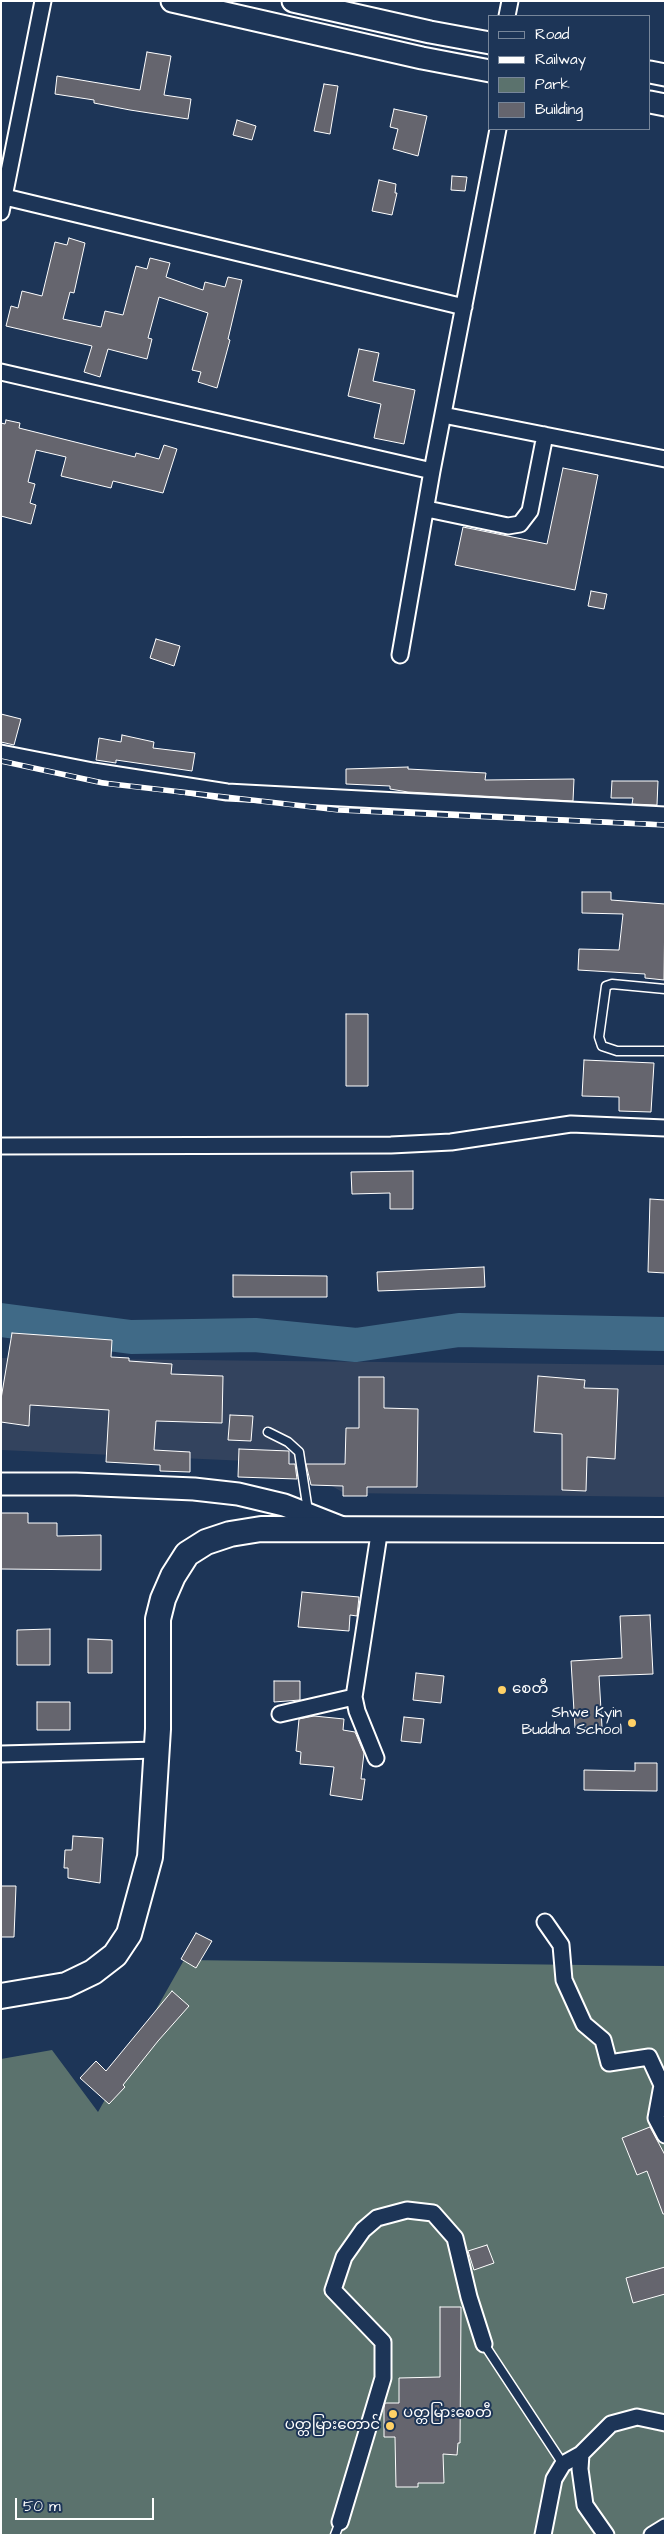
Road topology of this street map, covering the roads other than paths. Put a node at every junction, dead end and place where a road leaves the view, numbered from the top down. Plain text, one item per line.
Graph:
1 (43, 1) edge
2 (172, 1) edge
3 (293, 1) edge
4 (510, 1) edge
5 (507, 15) edge
6 (430, 32) junction
7 (488, 43) edge
8 (422, 58) junction
9 (488, 72) edge
10 (651, 72) edge
11 (665, 75) edge
12 (651, 102) edge
13 (665, 105) edge
14 (498, 130) edge
15 (3, 205) edge
16 (464, 306) junction
17 (1, 372) edge
18 (443, 415) junction
19 (545, 435) junction
20 (665, 459) edge
21 (432, 471) junction
22 (427, 509) junction
23 (400, 655) dead end
24 (1, 753) edge
25 (665, 815) edge
26 (665, 988) edge
27 (665, 1051) edge
28 (665, 1128) edge
29 (1, 1146) edge
30 (268, 1432) dead end
31 (1, 1484) edge
32 (309, 1515) junction
33 (341, 1528) junction
34 (380, 1528) junction
35 (663, 1534) edge
36 (354, 1697) junction
37 (280, 1714) dead end
38 (157, 1750) junction
39 (1, 1754) edge
40 (376, 1758) dead end
41 (545, 1922) dead end
42 (1, 1996) edge
43 (665, 2135) edge
44 (484, 2344) joint
45 (665, 2423) edge
46 (581, 2454) junction
47 (562, 2464) junction
48 (665, 2527) edge
49 (337, 2528) edge
50 (543, 2535) edge
51 (606, 2535) edge
52 (652, 2535) edge

1 - 15 street
2 - 8 main road
3 - 6 main road
4 - 5 street
6 - 7 main road
6 - 8 main road
8 - 9 main road
10 - 11 main road
12 - 13 main road
14 - 16 street
15 - 16 street
16 - 18 street
17 - 21 street
18 - 19 street
18 - 21 street
19 - 20 street
19 - 22 street
21 - 22 street
22 - 23 street
24 - 25 street
26 - 27 lane
28 - 29 street
30 - 32 lane
31 - 32 main road
32 - 33 main road
33 - 34 main road
33 - 38 main road
34 - 35 main road
34 - 36 street
36 - 37 street
36 - 40 street
38 - 39 street
38 - 42 main road
41 - 43 street
44 - 47 lane
44 - 49 street
45 - 46 street
46 - 47 street
46 - 51 street
47 - 50 street
48 - 52 street

